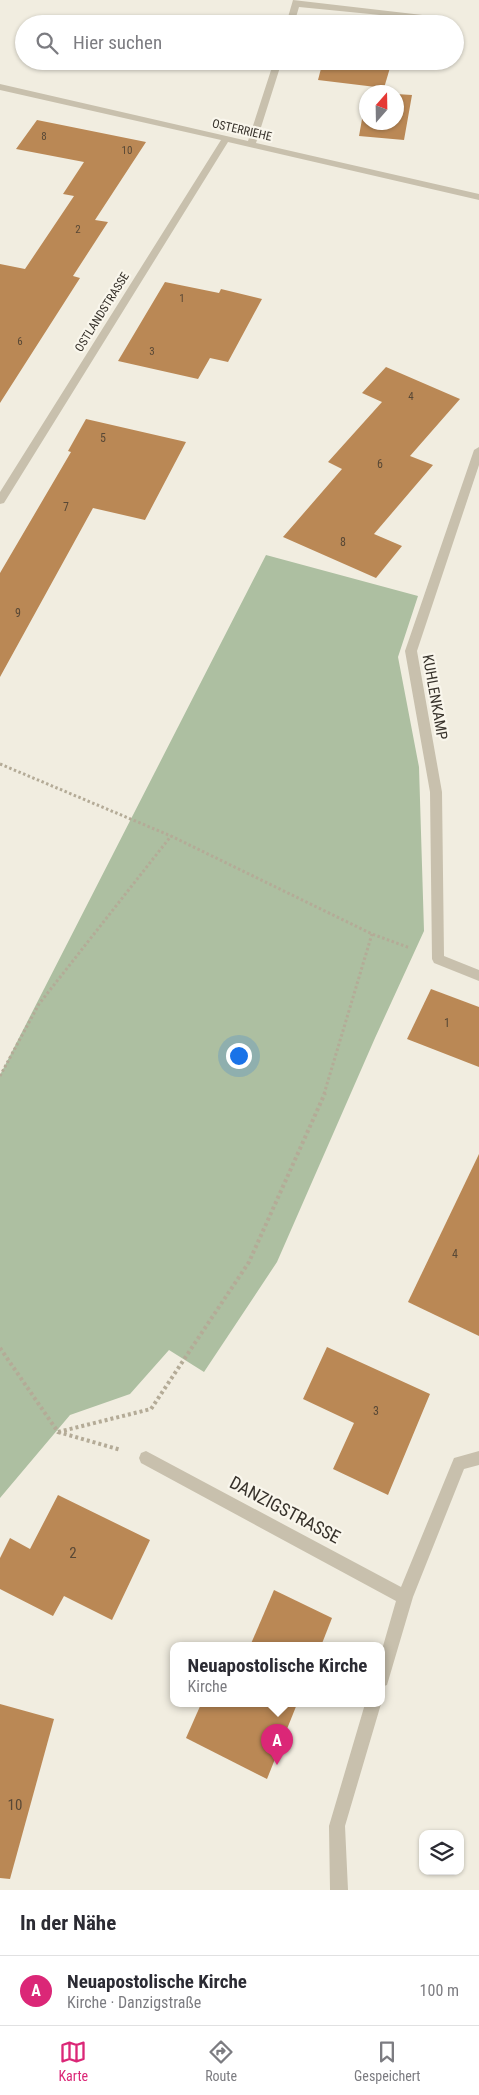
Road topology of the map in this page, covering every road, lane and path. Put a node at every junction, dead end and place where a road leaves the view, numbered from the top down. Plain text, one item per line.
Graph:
1 (297, 2) edge
2 (293, 15) edge
3 (406, 15) edge
4 (275, 70) edge
5 (0, 87) edge
6 (226, 139) junction
7 (251, 144) junction
8 (479, 197) edge
9 (479, 450) edge
10 (0, 500) edge
11 (0, 764) edge
12 (170, 836) junction
13 (372, 934) junction
14 (438, 959) junction
15 (479, 976) edge
16 (0, 1076) edge
17 (0, 1348) edge
18 (58, 1432) junction
19 (146, 1458) joint
20 (479, 1458) edge
21 (404, 1597) junction
22 (385, 1664) edge
23 (372, 1707) edge
24 (339, 1890) edge

1 - 2 street
1 - 3 street
4 - 7 street
5 - 6 street, OSTERRIEHE
6 - 7 street, OSTERRIEHE
6 - 10 street, OSTLANDSTRASSE
7 - 8 street, OSTERRIEHE
9 - 14 street, KUHLENKAMP
11 - 12 path
12 - 13 path
12 - 16 path
13 - 14 path
13 - 18 path
14 - 15 street
17 - 18 path
18 - 19 path
19 - 21 street, DANZIGSTRASSE
20 - 21 street
21 - 22 street
23 - 24 street

